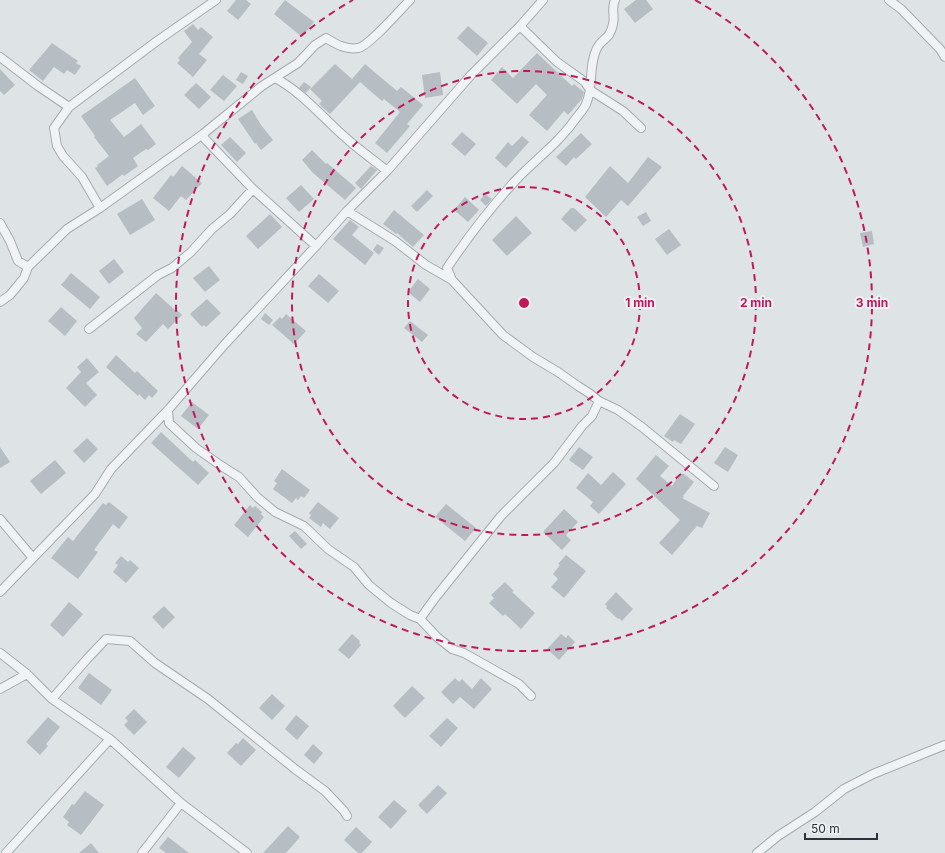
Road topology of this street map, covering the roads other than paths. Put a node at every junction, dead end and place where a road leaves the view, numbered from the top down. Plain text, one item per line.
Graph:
1 (216, 0) edge
2 (410, 0) edge
3 (543, 0) edge
4 (615, 0) edge
5 (890, 0) edge
6 (520, 26) junction
7 (945, 41) edge
8 (940, 49) junction
9 (0, 57) edge
10 (945, 57) edge
11 (275, 78) junction
12 (590, 90) junction
13 (69, 107) junction
14 (641, 128) dead end
15 (203, 134) junction
16 (387, 171) junction
17 (253, 189) junction
18 (100, 208) junction
19 (347, 210) junction
20 (0, 223) edge
21 (316, 246) junction
22 (28, 267) junction
23 (452, 280) junction
24 (0, 302) edge
25 (89, 328) dead end
26 (599, 401) junction
27 (168, 410) junction
28 (714, 486) dead end
29 (0, 519) edge
30 (33, 558) junction
31 (0, 592) edge
32 (420, 619) junction
33 (0, 653) edge
34 (27, 674) junction
35 (0, 689) edge
36 (531, 696) dead end
37 (52, 699) junction
38 (110, 739) junction
39 (945, 745) edge
40 (182, 804) junction
41 (347, 816) dead end
42 (6, 853) edge
43 (142, 853) edge
44 (247, 853) edge
45 (757, 853) edge

1 - 13 street
2 - 11 street
3 - 6 street
4 - 12 street
5 - 8 street
6 - 12 street
6 - 16 street
7 - 8 street
8 - 10 street
9 - 13 street
11 - 15 street
11 - 16 street
12 - 14 street
12 - 23 street
13 - 18 street
15 - 17 street
15 - 18 street
16 - 19 street
17 - 21 street
17 - 25 street
18 - 22 street
19 - 21 street
19 - 23 street
20 - 22 street
21 - 27 street
22 - 24 street
23 - 26 street
26 - 28 street
26 - 32 street
27 - 30 street
27 - 32 street
29 - 30 street
30 - 31 street
32 - 36 street
33 - 34 street
34 - 35 street
34 - 37 street
37 - 38 street
37 - 41 street
38 - 40 street
38 - 42 street
39 - 45 street
40 - 43 street
40 - 44 street

